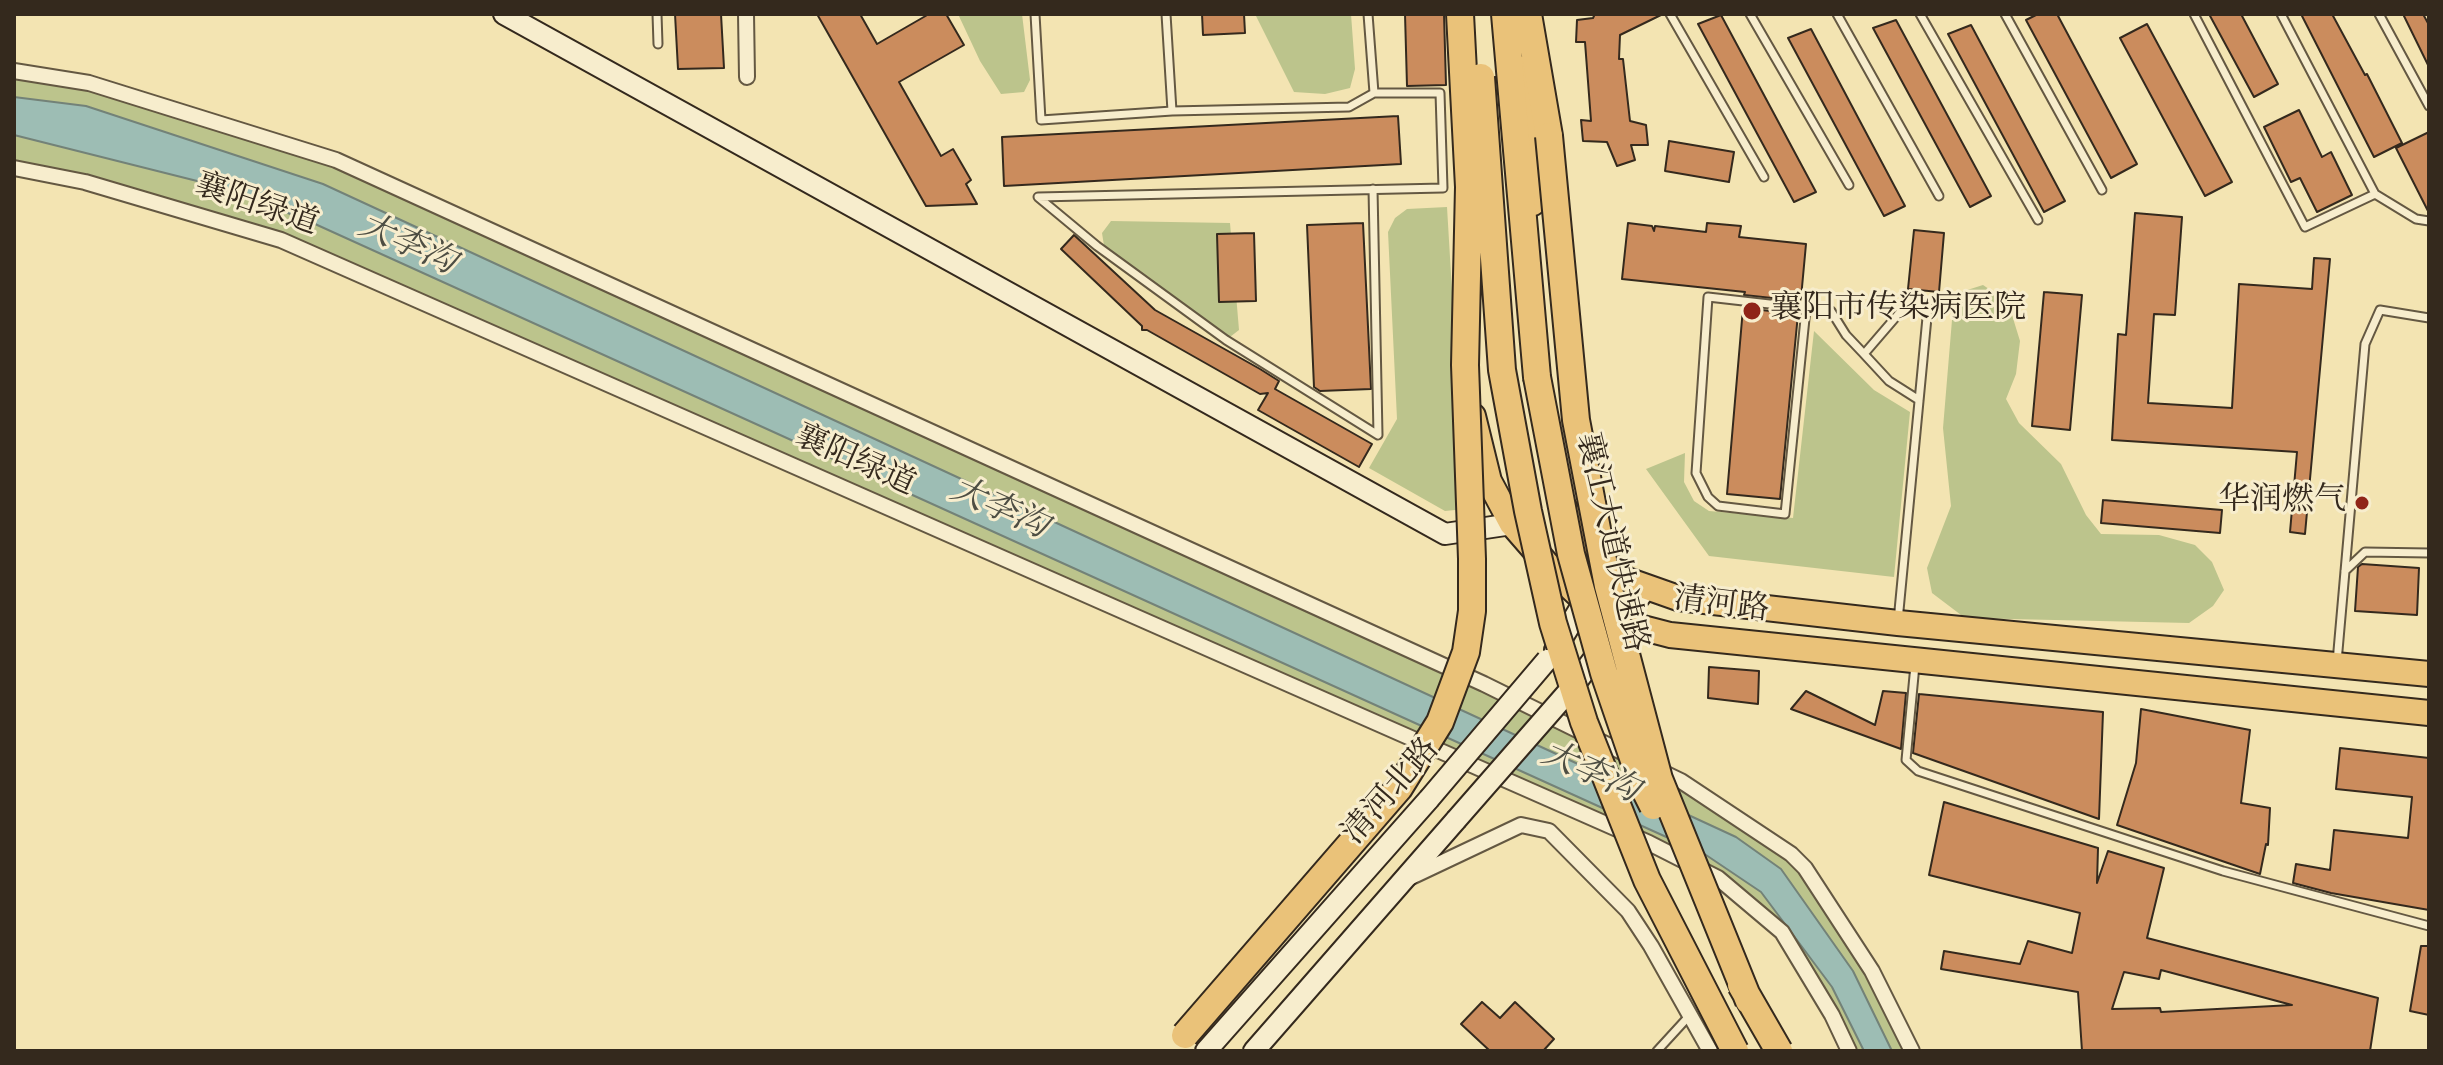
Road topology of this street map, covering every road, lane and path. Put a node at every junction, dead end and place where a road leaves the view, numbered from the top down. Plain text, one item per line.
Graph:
1 (504, 14) edge
2 (657, 14) edge
3 (746, 14) edge
4 (1035, 14) edge
5 (1166, 14) edge
6 (1368, 14) edge
7 (1453, 14) edge
8 (1460, 14) edge
9 (1476, 14) edge
10 (1505, 14) edge
11 (1527, 14) edge
12 (1670, 14) edge
13 (1750, 14) edge
14 (1837, 14) edge
15 (1920, 14) edge
16 (2005, 14) edge
17 (2194, 14) edge
18 (2281, 14) edge
19 (2379, 14) edge
20 (658, 44) dead end
21 (14, 71) edge
22 (747, 77) dead end
23 (1374, 93) junction
24 (2429, 106) edge
25 (1172, 111) junction
26 (14, 168) edge
27 (1764, 177) dead end
28 (1849, 185) dead end
29 (1373, 189) junction
30 (2102, 190) dead end
31 (2375, 194) junction
32 (1939, 196) dead end
33 (2038, 220) dead end
34 (2429, 221) edge
35 (1806, 309) junction
36 (2429, 318) edge
37 (1864, 354) junction
38 (1919, 400) junction
39 (1512, 524) junction
40 (2429, 553) edge
41 (1604, 559) junction
42 (2345, 571) junction
43 (1647, 587) junction
44 (1585, 601) junction
45 (1620, 622) junction
46 (1898, 623) junction
47 (1916, 660) junction
48 (2337, 665) junction
49 (2429, 674) edge
50 (2429, 713) edge
51 (1403, 881) junction
52 (2429, 926) edge
53 (1749, 1001) junction
54 (1690, 1015) junction
55 (1179, 1043) edge
56 (1206, 1051) edge
57 (1254, 1051) edge
58 (1657, 1051) edge
59 (1710, 1051) edge
60 (1735, 1051) edge
61 (1779, 1051) edge
62 (1849, 1051) edge
63 (1912, 1051) edge

1 - 39 main road
2 - 20 lane
3 - 22 street
4 - 25 lane
5 - 25 lane
6 - 23 lane
7 - 39 main road, 清河路
8 - 55 highway, bridge
9 - 60 highway, bridge
10 - 53 highway, 襄江大道快速路, bridge
11 - 41 main road, 清河路
11 - 53 highway, bridge
12 - 27 lane
13 - 28 lane
14 - 32 lane
15 - 33 lane
16 - 30 lane
17 - 31 lane
18 - 31 lane
19 - 24 lane
21 - 63 street
23 - 25 lane
23 - 29 lane
26 - 62 street, 襄阳绿道
29 - 29 lane
31 - 34 lane
35 - 35 lane
35 - 37 lane
36 - 42 lane
37 - 38 lane
37 - 38 lane
38 - 46 lane
39 - 44 main road, 清河路
40 - 42 lane
41 - 43 main road, 清河路
41 - 44 main road, 清河北路
42 - 48 lane
43 - 45 main road, 清河北路
43 - 46 main road, 清河路
44 - 45 main road, 清河路
44 - 56 main road, 清河北路, bridge
45 - 47 main road, 清河路
45 - 51 main road, 清河北路, bridge
46 - 48 main road, 清河路
47 - 50 main road, 清河路
47 - 52 lane
48 - 49 main road, 清河路
51 - 54 street
51 - 57 main road, 清河北路
53 - 61 highway, 襄江大道快速路, bridge
54 - 58 lane
54 - 59 street

